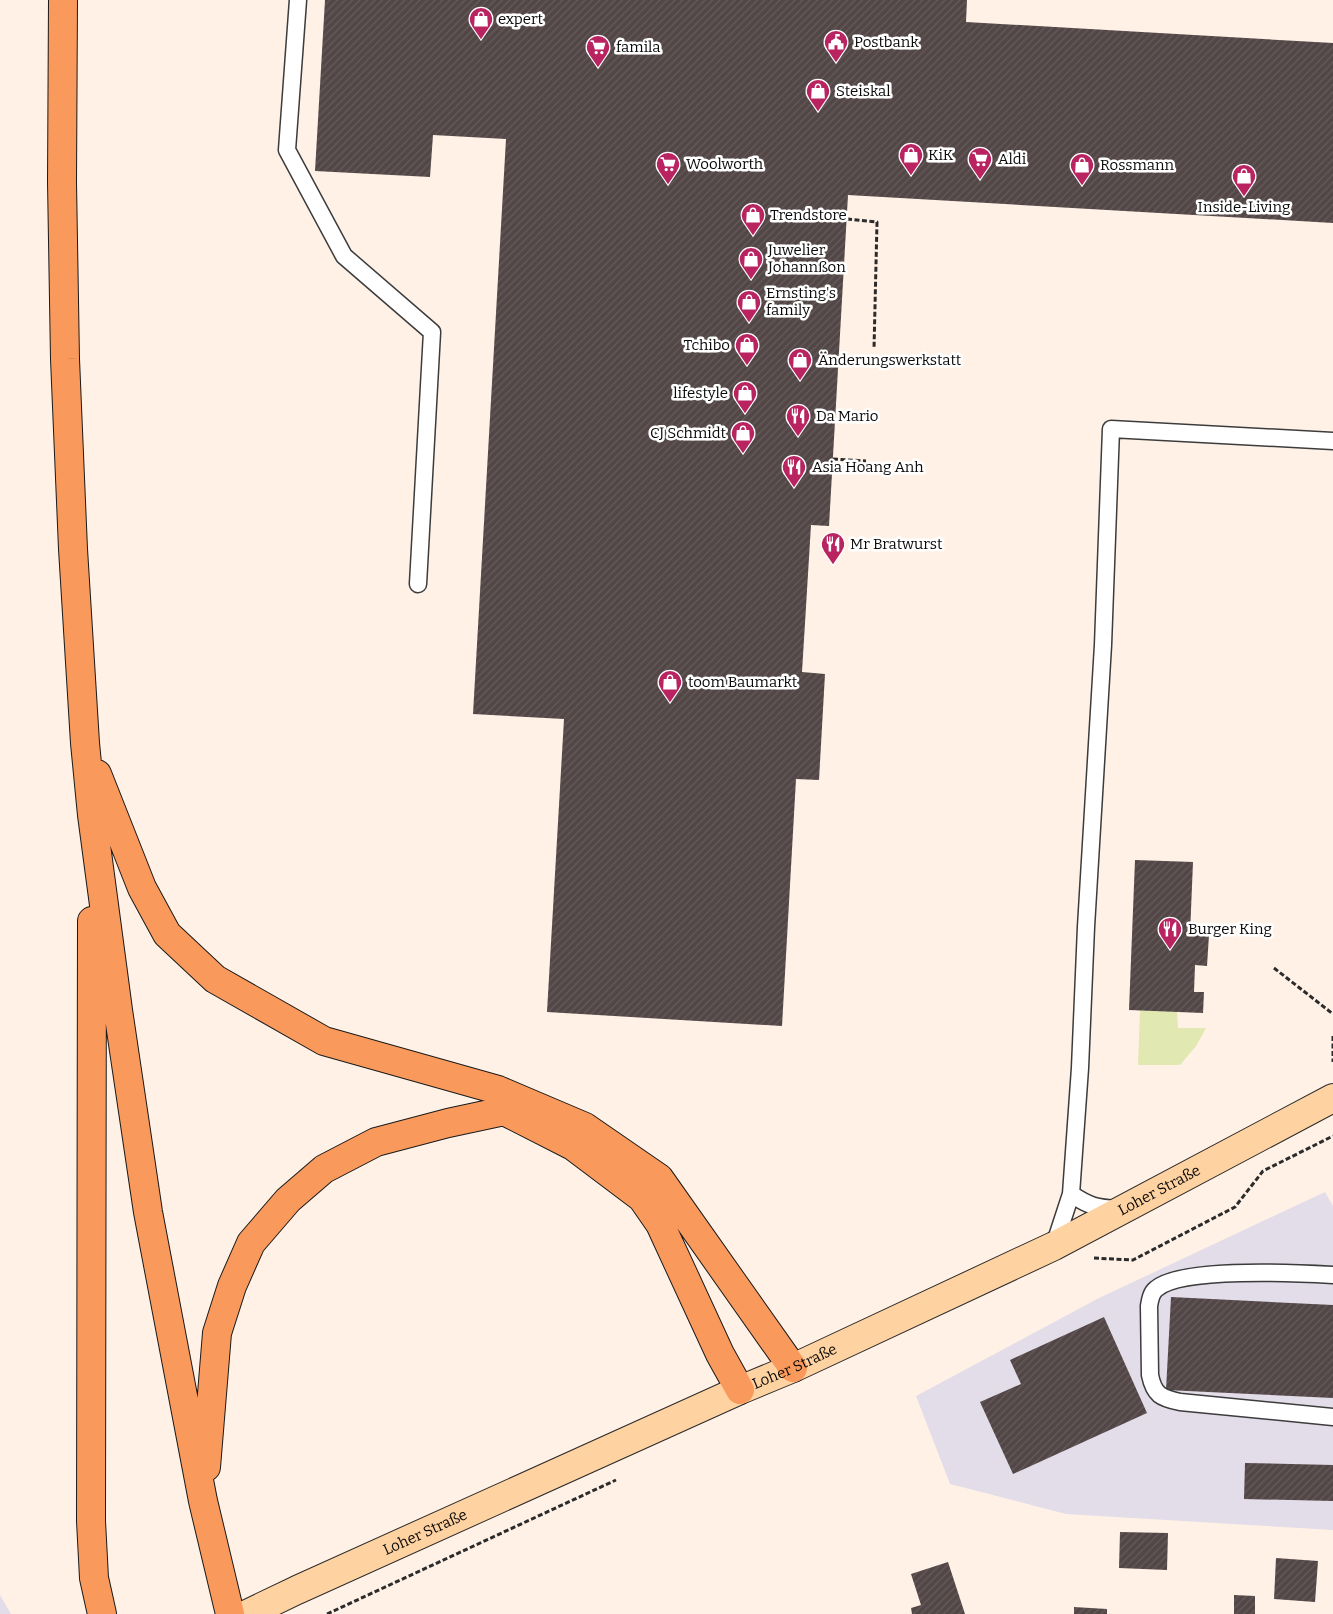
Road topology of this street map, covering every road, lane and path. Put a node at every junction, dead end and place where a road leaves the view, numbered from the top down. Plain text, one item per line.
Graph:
1 (63, 0) edge
2 (298, 0) edge
3 (847, 219) dead end
4 (874, 349) dead end
5 (1333, 441) edge
6 (833, 459) dead end
7 (866, 461) dead end
8 (418, 584) dead end
9 (85, 743) junction
10 (92, 815) junction
11 (1274, 968) dead end
12 (1333, 1014) edge
13 (1333, 1036) edge
14 (1333, 1062) edge
15 (1333, 1098) edge
16 (1071, 1194) junction
17 (1123, 1209) junction
18 (1054, 1246) junction
19 (1333, 1275) edge
20 (793, 1368) junction
21 (740, 1390) junction
22 (1333, 1417) edge
23 (203, 1501) junction
24 (102, 1614) edge
25 (230, 1614) edge
26 (247, 1614) edge

1 - 9 main road
2 - 8 lane
3 - 4 path
5 - 16 lane
6 - 7 path
9 - 10 main road
9 - 20 main road
10 - 23 main road
10 - 24 main road
11 - 12 path
13 - 14 path
15 - 17 street, Loher Straße
16 - 17 lane
16 - 18 lane
17 - 18 street, Loher Straße
18 - 20 street, Loher Straße
19 - 22 lane
20 - 21 street, Loher Straße
21 - 23 main road
21 - 26 street, Loher Straße
23 - 25 main road

